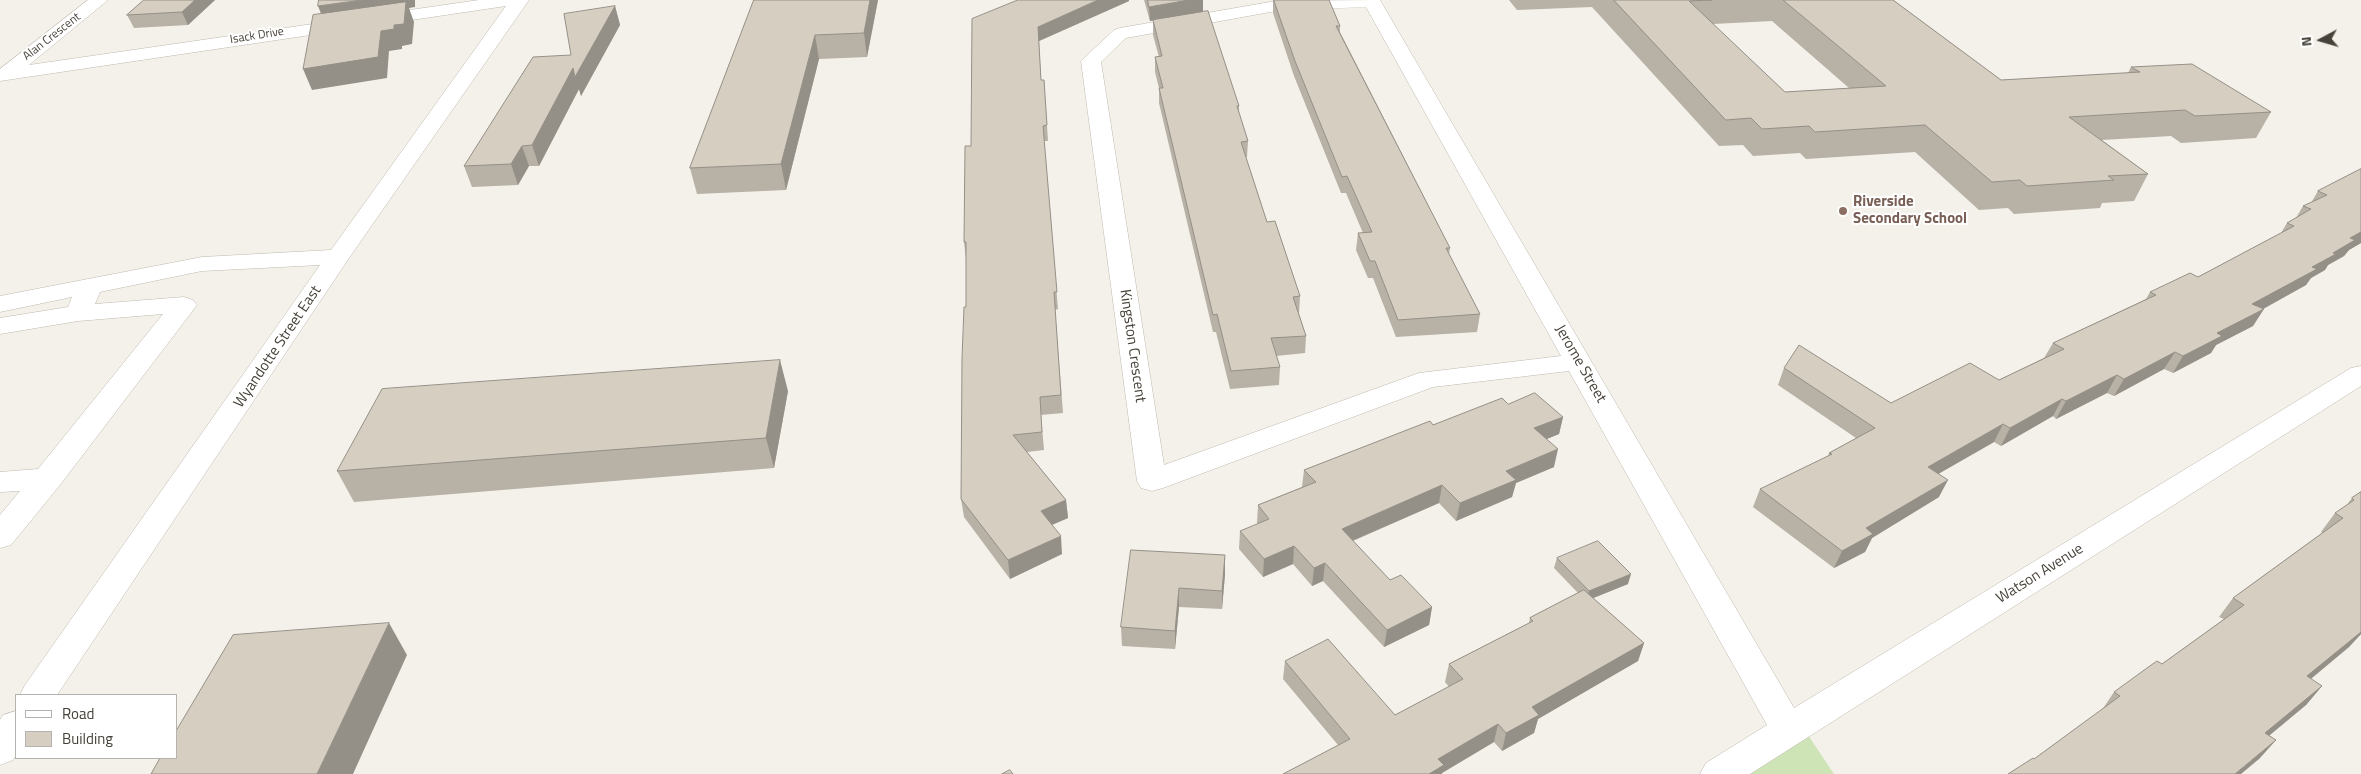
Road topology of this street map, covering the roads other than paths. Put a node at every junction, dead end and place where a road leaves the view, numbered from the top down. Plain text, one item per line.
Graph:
1 (99, 0) edge
2 (515, 0) edge
3 (520, 0) edge
4 (1371, 0) edge
5 (2, 75) edge
6 (338, 257) junction
7 (90, 286) junction
8 (0, 304) edge
9 (78, 313) junction
10 (0, 326) edge
11 (1579, 362) junction
12 (2361, 374) edge
13 (49, 478) junction
14 (0, 482) edge
15 (0, 537) edge
16 (39, 694) edge
17 (15, 727) edge
18 (1788, 730) junction
19 (0, 749) edge
20 (1719, 774) edge

1 - 5 street, Alan Crescent
2 - 5 street, Isack Drive
3 - 6 street, Wyandotte Street East
4 - 11 street, Jerome Street
4 - 11 street, Kingston Crescent
6 - 7 street
6 - 16 street, Wyandotte Street East
7 - 8 street
7 - 9 street
9 - 10 street
9 - 13 street
11 - 18 street, Jerome Street
12 - 18 street, Watson Avenue
13 - 14 street
13 - 15 street
17 - 19 street
18 - 20 street, Watson Avenue

